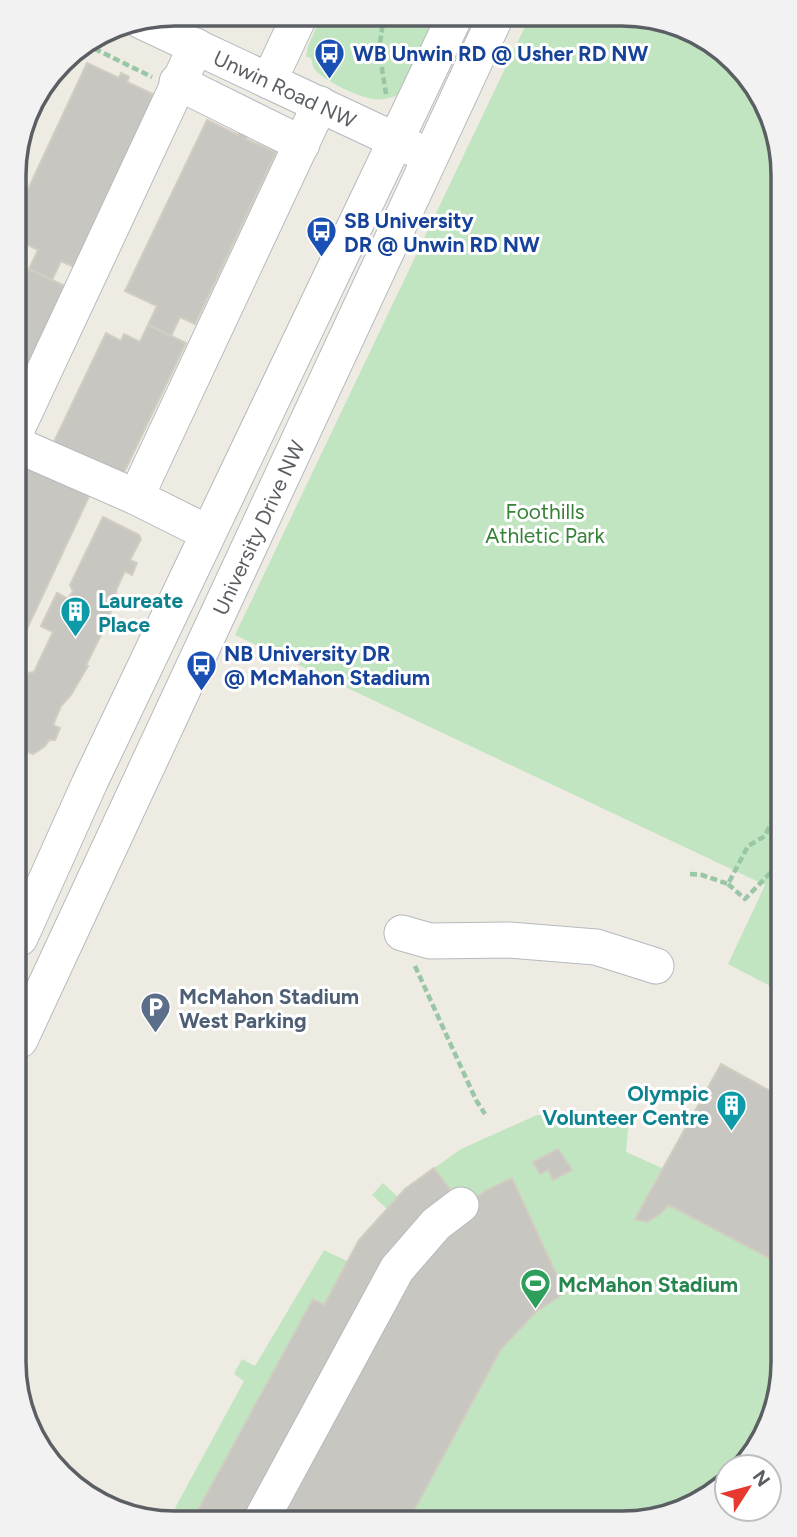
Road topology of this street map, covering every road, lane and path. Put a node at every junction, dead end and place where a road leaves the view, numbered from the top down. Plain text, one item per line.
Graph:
1 (295, 26) edge
2 (382, 26) edge
3 (449, 26) edge
4 (491, 26) edge
5 (156, 28) edge
6 (195, 47) junction
7 (96, 49) edge
8 (269, 81) junction
9 (176, 86) junction
10 (388, 101) dead end
11 (320, 104) junction
12 (395, 139) junction
13 (302, 144) junction
14 (429, 156) junction
15 (26, 410) edge
16 (26, 449) edge
17 (136, 497) junction
18 (208, 533) junction
19 (770, 824) edge
20 (770, 873) edge
21 (690, 874) dead end
22 (729, 884) junction
23 (26, 925) edge
24 (402, 933) dead end
25 (656, 966) dead end
26 (422, 985) dead end
27 (26, 1027) edge
28 (485, 1114) dead end
29 (461, 1205) dead end
30 (266, 1511) edge

1 - 8 street
2 - 10 path
3 - 12 street, University Drive NW
4 - 14 street, University Drive NW
5 - 6 street, Unwin Road NW
6 - 8 street, Unwin Road NW
6 - 9 street
7 - 9 path
8 - 11 street, Unwin Road NW
9 - 13 street
9 - 15 street
11 - 12 street, Unwin Road NW
11 - 13 street
12 - 14 street, Unwin Road NW
12 - 18 street, University Drive NW
13 - 17 street
14 - 27 street, University Drive NW
16 - 17 street
17 - 18 street
18 - 23 street, University Drive NW
19 - 22 path
20 - 22 path
21 - 22 path
24 - 25 street
26 - 28 path
29 - 30 street

